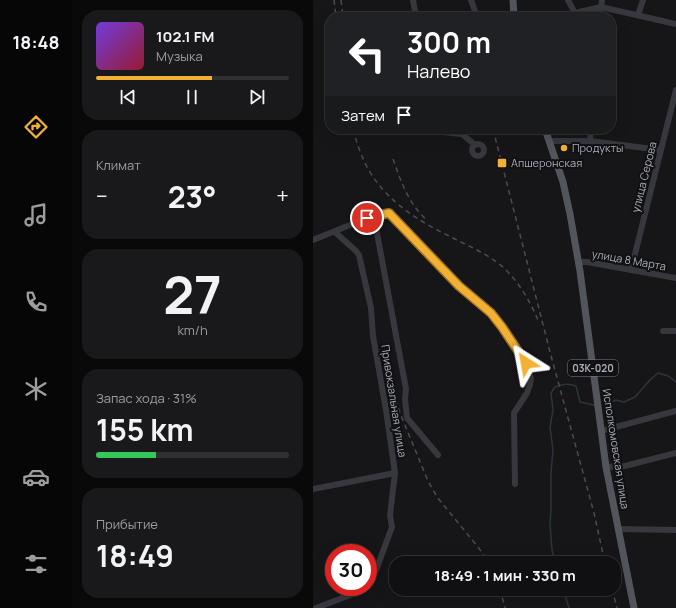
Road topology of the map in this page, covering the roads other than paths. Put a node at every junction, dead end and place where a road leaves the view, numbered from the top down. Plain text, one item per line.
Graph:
1 (413, 0) edge
2 (471, 0) edge
3 (513, 0) edge
4 (568, 0) edge
5 (602, 0) edge
6 (643, 0) edge
7 (601, 7) junction
8 (415, 12) edge
9 (475, 12) edge
10 (514, 12) edge
11 (574, 12) edge
12 (579, 12) edge
13 (600, 12) edge
14 (638, 15) junction
15 (676, 24) edge
16 (676, 90) edge
17 (669, 120) junction
18 (676, 121) edge
19 (461, 134) edge
20 (547, 134) edge
21 (591, 134) edge
22 (549, 141) junction
23 (590, 141) junction
24 (475, 145) dead end
25 (661, 150) junction
26 (374, 217) junction
27 (335, 232) junction
28 (313, 240) edge
29 (578, 262) junction
30 (631, 270) junction
31 (676, 278) edge
32 (663, 331) dead end
33 (676, 331) edge
34 (676, 411) edge
35 (601, 431) junction
36 (676, 453) edge
37 (438, 455) dead end
38 (606, 467) junction
39 (395, 473) junction
40 (515, 484) dead end
41 (313, 489) edge
42 (618, 529) junction
43 (676, 530) edge
44 (377, 568) edge
45 (348, 596) edge
46 (316, 608) edge
47 (634, 608) edge

1 - 8 street
2 - 9 street
3 - 10 main road
4 - 11 street
5 - 7 street
6 - 14 street
7 - 12 street
7 - 13 street
7 - 14 street
14 - 15 street
16 - 17 street, улица Серова
17 - 18 street
17 - 25 street, улица Серова
19 - 24 street
20 - 22 main road, Исполкомовская улица / 03К-020
21 - 23 street
22 - 23 street
22 - 29 main road, Исполкомовская улица / 03К-020
23 - 25 street
25 - 30 street, улица Серова
26 - 27 street
26 - 37 street, Привокзальная улица
26 - 40 street
27 - 28 street
27 - 39 street, Привокзальная улица
29 - 30 street, улица 8 Марта
29 - 35 main road, Исполкомовская улица / 03К-020
30 - 31 street, улица 8 Марта
32 - 33 street
34 - 35 street
35 - 38 main road, Исполкомовская улица / 03К-020
36 - 38 street
38 - 42 main road, Исполкомовская улица / 03К-020
39 - 41 street
39 - 44 street, Привокзальная улица
42 - 43 street
42 - 47 main road, Исполкомовская улица / 03К-020
45 - 46 street

